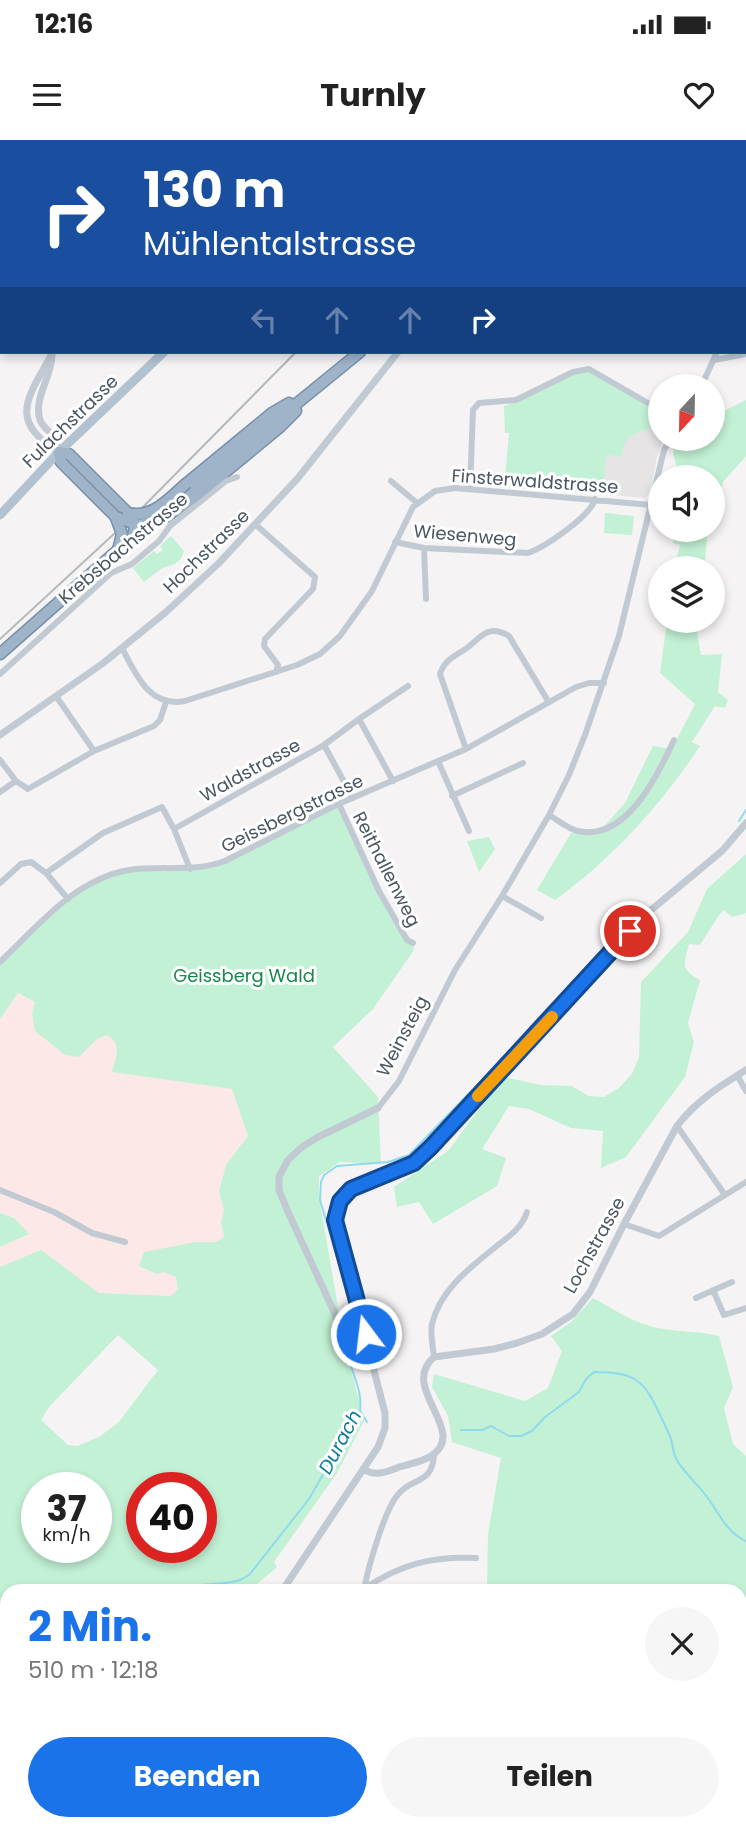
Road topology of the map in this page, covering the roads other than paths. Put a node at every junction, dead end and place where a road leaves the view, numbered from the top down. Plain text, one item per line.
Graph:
1 (52, 354) edge
2 (53, 354) edge
3 (159, 354) edge
4 (358, 354) edge
5 (396, 354) edge
6 (716, 354) edge
7 (746, 354) edge
8 (714, 360) junction
9 (707, 374) edge
10 (323, 382) junction
11 (648, 403) edge
12 (63, 456) junction
13 (237, 477) dead end
14 (391, 481) dead end
15 (470, 489) junction
16 (595, 499) junction
17 (417, 503) junction
18 (648, 505) edge
19 (128, 513) junction
20 (0, 515) edge
21 (116, 517) junction
22 (648, 518) edge
23 (155, 519) dead end
24 (135, 524) junction
25 (256, 525) junction
26 (395, 542) junction
27 (424, 548) junction
28 (118, 550) junction
29 (426, 598) dead end
30 (122, 648) junction
31 (0, 654) edge
32 (276, 672) junction
33 (0, 674) edge
34 (604, 683) junction
35 (408, 686) dead end
36 (56, 696) junction
37 (548, 701) junction
38 (166, 702) junction
39 (359, 719) junction
40 (0, 735) edge
41 (674, 740) dead end
42 (324, 745) junction
43 (466, 749) junction
44 (94, 751) junction
45 (0, 760) edge
46 (438, 761) junction
47 (523, 763) dead end
48 (16, 781) junction
49 (393, 781) junction
50 (0, 792) edge
51 (452, 796) junction
52 (353, 798) junction
53 (339, 804) junction
54 (549, 815) junction
55 (746, 823) edge
56 (174, 829) junction
57 (469, 831) dead end
58 (190, 869) junction
59 (46, 873) junction
60 (0, 883) edge
61 (502, 896) junction
62 (68, 899) junction
63 (541, 918) dead end
64 (413, 943) dead end
65 (0, 962) edge
66 (746, 1070) edge
67 (737, 1075) junction
68 (746, 1091) edge
69 (378, 1108) joint
70 (677, 1126) junction
71 (746, 1182) edge
72 (0, 1191) edge
73 (724, 1195) junction
74 (527, 1212) dead end
75 (624, 1224) junction
76 (125, 1242) dead end
77 (732, 1282) dead end
78 (713, 1290) junction
79 (696, 1297) dead end
80 (746, 1308) edge
81 (366, 1334) junction
82 (434, 1357) junction
83 (434, 1455) junction
84 (363, 1469) junction
85 (476, 1558) dead end
86 (287, 1584) edge
87 (365, 1584) edge
88 (372, 1584) edge

1 - 12 street
2 - 12 street
3 - 12 main road, Fulachstrasse
4 - 10 highway
5 - 25 street, Hochstrasse
6 - 8 street
7 - 8 street
8 - 9 street
10 - 19 highway, bridge
10 - 23 highway
10 - 24 highway, bridge
11 - 15 street
12 - 19 highway
12 - 20 main road, Fulachstrasse
12 - 21 highway
13 - 33 street, Krebsbachstrasse
14 - 17 street
15 - 16 street, Finsterwaldstrasse
15 - 17 street, Finsterwaldstrasse
16 - 18 street, Finsterwaldstrasse
16 - 27 street, Wiesenweg
17 - 26 street
19 - 24 highway, bridge
21 - 24 highway, bridge
21 - 28 highway, bridge
22 - 34 street, Weinsteig
24 - 28 highway, bridge
25 - 30 street, Hochstrasse
25 - 32 street
26 - 27 street, Wiesenweg
26 - 32 street
27 - 29 street
28 - 31 highway
30 - 36 street, Hochstrasse
30 - 38 street
32 - 38 street
34 - 37 street, Geissbergstrasse
34 - 54 street, Weinsteig
35 - 39 street
36 - 40 street, Hochstrasse
36 - 44 street
37 - 43 street, Geissbergstrasse
37 - 43 street
38 - 44 street
39 - 42 street
39 - 49 street
41 - 54 street
42 - 52 street, Waldstrasse
42 - 56 street, Waldstrasse
43 - 46 street, Geissbergstrasse
44 - 48 street
45 - 48 street
46 - 49 street, Geissbergstrasse
46 - 51 street
47 - 51 street
48 - 50 street
49 - 52 street, Geissbergstrasse
51 - 57 street
52 - 53 street, Geissbergstrasse
53 - 58 street, Geissbergstrasse
53 - 64 street, Reithallenweg
54 - 61 street, Weinsteig
55 - 81 street
56 - 58 street
56 - 59 street
58 - 62 street, Geissbergstrasse
59 - 60 street
59 - 62 street
61 - 63 street
61 - 69 street, Weinsteig
62 - 65 street, Geissbergstrasse
66 - 67 street, Lochstrasse
67 - 68 street
67 - 70 street, Lochstrasse
69 - 81 street, Weinsteig
70 - 73 street
70 - 75 street, Lochstrasse
71 - 73 street
72 - 76 street
73 - 75 street
74 - 82 street
75 - 82 street, Lochstrasse
77 - 78 street
78 - 79 street
78 - 80 street
81 - 84 street
82 - 83 street
83 - 84 street
83 - 87 street
84 - 86 street
85 - 88 street

